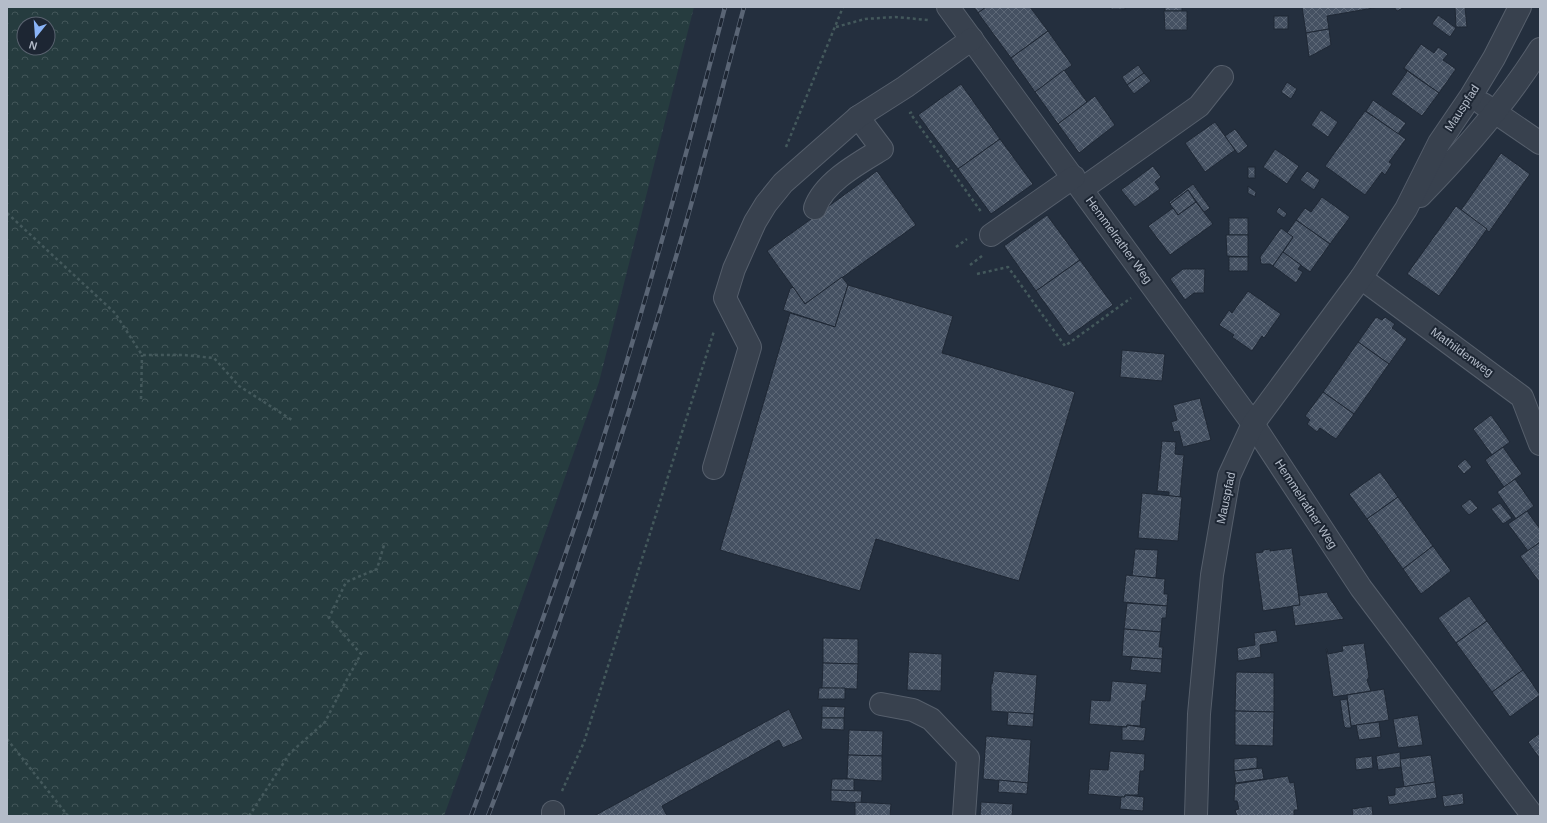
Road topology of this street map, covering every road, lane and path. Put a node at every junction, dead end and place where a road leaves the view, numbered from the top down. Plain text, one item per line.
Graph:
1 (843, 7) edge
2 (1520, 7) edge
3 (960, 23) edge
4 (836, 27) junction
5 (1540, 49) edge
6 (1222, 77) dead end
7 (905, 87) junction
8 (1471, 96) junction
9 (1496, 112) junction
10 (858, 117) junction
11 (1540, 143) edge
12 (786, 148) dead end
13 (1078, 183) junction
14 (815, 208) dead end
15 (1406, 209) junction
16 (7, 213) edge
17 (987, 226) joint
18 (977, 274) dead end
19 (1361, 278) junction
20 (1151, 284) junction
21 (725, 298) junction
22 (142, 355) junction
23 (141, 399) dead end
24 (292, 420) dead end
25 (1253, 424) junction
26 (1540, 444) edge
27 (714, 468) dead end
28 (384, 545) dead end
29 (881, 704) dead end
30 (7, 739) edge
31 (553, 814) edge
32 (68, 816) edge
33 (249, 816) edge
34 (964, 816) edge
35 (1196, 816) edge
36 (1533, 816) edge

1 - 4 path
2 - 8 street, Mauspfad
3 - 4 path
3 - 7 street
3 - 13 street, Hemmelrather Weg
4 - 12 path
5 - 9 street, Mauspfad
6 - 13 street, Hemmelrather Weg
7 - 10 street
7 - 17 path
8 - 9 street
8 - 15 street, Mauspfad
9 - 11 street
9 - 15 street, Mauspfad
10 - 14 street
10 - 21 street
13 - 17 street
13 - 20 street, Hemmelrather Weg
15 - 19 street, Mauspfad
16 - 22 path
18 - 20 path
19 - 25 street, Mauspfad
19 - 26 street, Mathildenweg
20 - 25 street, Hemmelrather Weg
21 - 27 street
21 - 31 path
22 - 23 path
22 - 24 path
25 - 35 street, Mauspfad
25 - 36 street, Hemmelrather Weg
28 - 33 path
29 - 34 street
30 - 32 path

